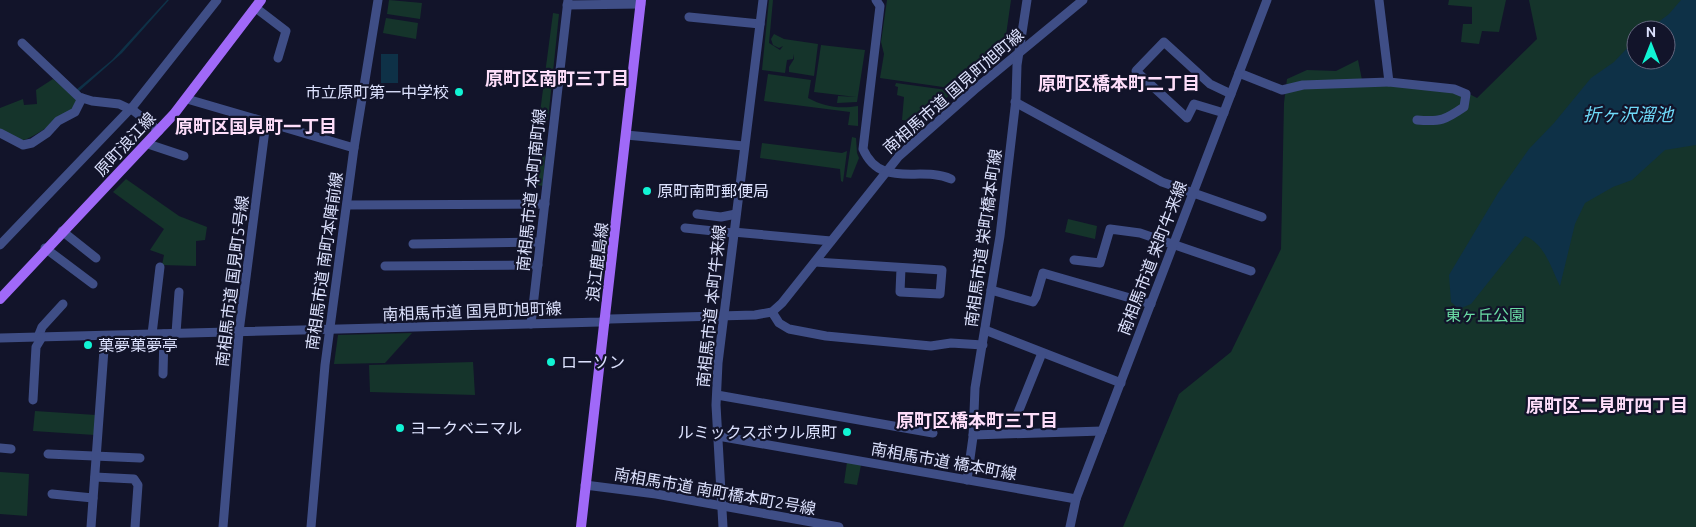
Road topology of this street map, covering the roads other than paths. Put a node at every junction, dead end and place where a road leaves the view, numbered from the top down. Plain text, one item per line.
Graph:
1 (217, 0) edge
2 (378, 0) edge
3 (763, 0) edge
4 (876, 0) edge
5 (1027, 0) edge
6 (1083, 0) edge
7 (1267, 0) edge
8 (1379, 0) edge
9 (260, 2) edge
10 (568, 2) edge
11 (641, 2) edge
12 (689, 17) dead end
13 (760, 24) junction
14 (22, 43) dead end
15 (1019, 52) junction
16 (278, 58) dead end
17 (1239, 73) junction
18 (1389, 82) junction
19 (1231, 94) junction
20 (82, 98) junction
21 (186, 99) junction
22 (1016, 102) junction
23 (130, 110) junction
24 (1224, 113) junction
25 (1417, 120) dead end
26 (266, 122) junction
27 (159, 131) junction
28 (0, 133) edge
29 (626, 135) junction
30 (148, 144) junction
31 (744, 146) junction
32 (354, 148) junction
33 (184, 156) dead end
34 (884, 173) junction
35 (951, 179) dead end
36 (1192, 194) junction
37 (545, 204) junction
38 (346, 205) junction
39 (697, 214) dead end
40 (736, 214) junction
41 (1262, 217) dead end
42 (685, 228) dead end
43 (62, 231) junction
44 (733, 233) junction
45 (831, 241) junction
46 (540, 242) junction
47 (413, 244) dead end
48 (0, 245) edge
49 (1173, 245) junction
50 (46, 248) junction
51 (96, 258) dead end
52 (1074, 260) dead end
53 (815, 262) junction
54 (538, 265) junction
55 (385, 266) dead end
56 (160, 267) dead end
57 (901, 268) junction
58 (1251, 271) dead end
59 (93, 284) dead end
60 (991, 290) junction
61 (179, 292) dead end
62 (0, 298) edge
63 (63, 304) dead end
64 (1151, 304) junction
65 (772, 312) junction
66 (722, 316) junction
67 (605, 321) junction
68 (531, 324) junction
69 (985, 330) junction
70 (330, 331) junction
71 (239, 332) junction
72 (176, 333) junction
73 (152, 334) junction
74 (164, 334) junction
75 (105, 336) junction
76 (40, 337) junction
77 (0, 338) edge
78 (983, 345) junction
79 (1042, 353) junction
80 (163, 374) dead end
81 (1121, 383) junction
82 (717, 394) junction
83 (33, 400) dead end
84 (1102, 431) junction
85 (1012, 433) junction
86 (933, 434) dead end
87 (973, 435) junction
88 (718, 436) junction
89 (0, 448) edge
90 (11, 449) dead end
91 (48, 454) dead end
92 (96, 455) junction
93 (140, 458) dead end
94 (95, 477) junction
95 (967, 480) junction
96 (585, 485) junction
97 (52, 494) dead end
98 (93, 498) junction
99 (1076, 499) junction
100 (723, 507) junction
101 (91, 527) edge
102 (135, 527) edge
103 (223, 527) edge
104 (311, 527) edge
105 (581, 527) edge
106 (723, 527) edge
107 (839, 527) edge
108 (1070, 527) edge

1 - 23 street
2 - 32 street, 南相馬市道 南町本陣前線
3 - 13 street, 南相馬市道 本町牛来線
4 - 34 street
5 - 15 street, 南相馬市道 栄町橋本町線
6 - 15 street, 南相馬市道 国見町旭町線
7 - 17 street, 南相馬市道 栄町牛来線
8 - 18 street
9 - 16 street
9 - 21 main road, 原町浪江線
10 - 11 street
10 - 37 street, 南相馬市道 本町南町線
11 - 29 main road, 浪江鹿島線
12 - 13 street
13 - 31 street, 南相馬市道 本町牛来線
14 - 20 street
15 - 22 street, 南相馬市道 栄町橋本町線
15 - 34 street, 南相馬市道 国見町旭町線
17 - 18 street
17 - 19 street, 南相馬市道 栄町牛来線
18 - 25 street
19 - 24 street, 南相馬市道 栄町牛来線
19 - 24 street
20 - 23 street
20 - 28 street
21 - 26 street
21 - 27 main road, 原町浪江線
22 - 36 street
22 - 60 street, 南相馬市道 栄町橋本町線
23 - 27 street
23 - 48 street
24 - 36 street, 南相馬市道 栄町牛来線
26 - 32 street
26 - 71 street, 南相馬市道 国見町5号線
27 - 30 main road, 原町浪江線
29 - 31 street
29 - 67 main road, 浪江鹿島線
30 - 33 street
30 - 43 main road, 原町浪江線
31 - 40 street, 南相馬市道 本町牛来線
32 - 38 street, 南相馬市道 南町本陣前線
34 - 35 street
34 - 45 street, 南相馬市道 国見町旭町線
36 - 41 street
36 - 49 street, 南相馬市道 栄町牛来線
37 - 38 street
37 - 46 street, 南相馬市道 本町南町線
38 - 70 street, 南相馬市道 南町本陣前線
39 - 40 street
40 - 44 street, 南相馬市道 本町牛来線
42 - 44 street
43 - 50 main road, 原町浪江線
43 - 51 street
44 - 45 street
44 - 66 street, 南相馬市道 本町牛来線
45 - 53 street, 南相馬市道 国見町旭町線
46 - 47 street
46 - 54 street, 南相馬市道 本町南町線
49 - 52 street
49 - 58 street
49 - 64 street, 南相馬市道 栄町牛来線
50 - 59 street
50 - 62 main road, 原町浪江線
53 - 57 street
53 - 65 street, 南相馬市道 国見町旭町線
54 - 55 street
54 - 68 street, 南相馬市道 本町南町線
56 - 73 street
57 - 57 street
60 - 64 street
60 - 69 street, 南相馬市道 栄町橋本町線
61 - 72 street
63 - 76 street
64 - 81 street, 南相馬市道 栄町牛来線
65 - 66 street, 南相馬市道 国見町旭町線
65 - 78 street
66 - 67 street, 南相馬市道 国見町旭町線
66 - 82 street, 南相馬市道 本町牛来線
67 - 68 street, 南相馬市道 国見町旭町線
67 - 96 main road, 浪江鹿島線
68 - 70 street, 南相馬市道 国見町旭町線
69 - 78 street, 南相馬市道 栄町橋本町線
69 - 79 street
70 - 71 street, 南相馬市道 国見町旭町線
70 - 104 street, 南相馬市道 南町本陣前線
71 - 72 street, 南相馬市道 国見町旭町線
71 - 103 street, 南相馬市道 国見町5号線
72 - 74 street, 南相馬市道 国見町旭町線
73 - 74 street, 南相馬市道 国見町旭町線
73 - 75 street, 南相馬市道 国見町旭町線
74 - 80 street
75 - 76 street, 南相馬市道 国見町旭町線
75 - 92 street
76 - 77 street, 南相馬市道 国見町旭町線
76 - 83 street
78 - 87 street, 南相馬市道 栄町橋本町線
79 - 81 street
79 - 85 street
81 - 84 street, 南相馬市道 栄町牛来線
82 - 86 street
82 - 88 street, 南相馬市道 本町牛来線
84 - 85 street
84 - 99 street, 南相馬市道 栄町牛来線
85 - 87 street
87 - 95 street, 南相馬市道 栄町橋本町線
88 - 95 street, 南相馬市道 橋本町線
88 - 100 street, 南相馬市道 本町牛来線
89 - 90 street
91 - 92 street
92 - 93 street
92 - 94 street
94 - 98 street
94 - 102 street
95 - 99 street, 南相馬市道 橋本町線
96 - 100 street, 南相馬市道 南町橋本町2号線
96 - 105 main road, 浪江鹿島線
97 - 98 street
98 - 101 street
99 - 108 street, 南相馬市道 栄町牛来線
100 - 106 street, 南相馬市道 本町牛来線
100 - 107 street, 南相馬市道 南町橋本町2号線

